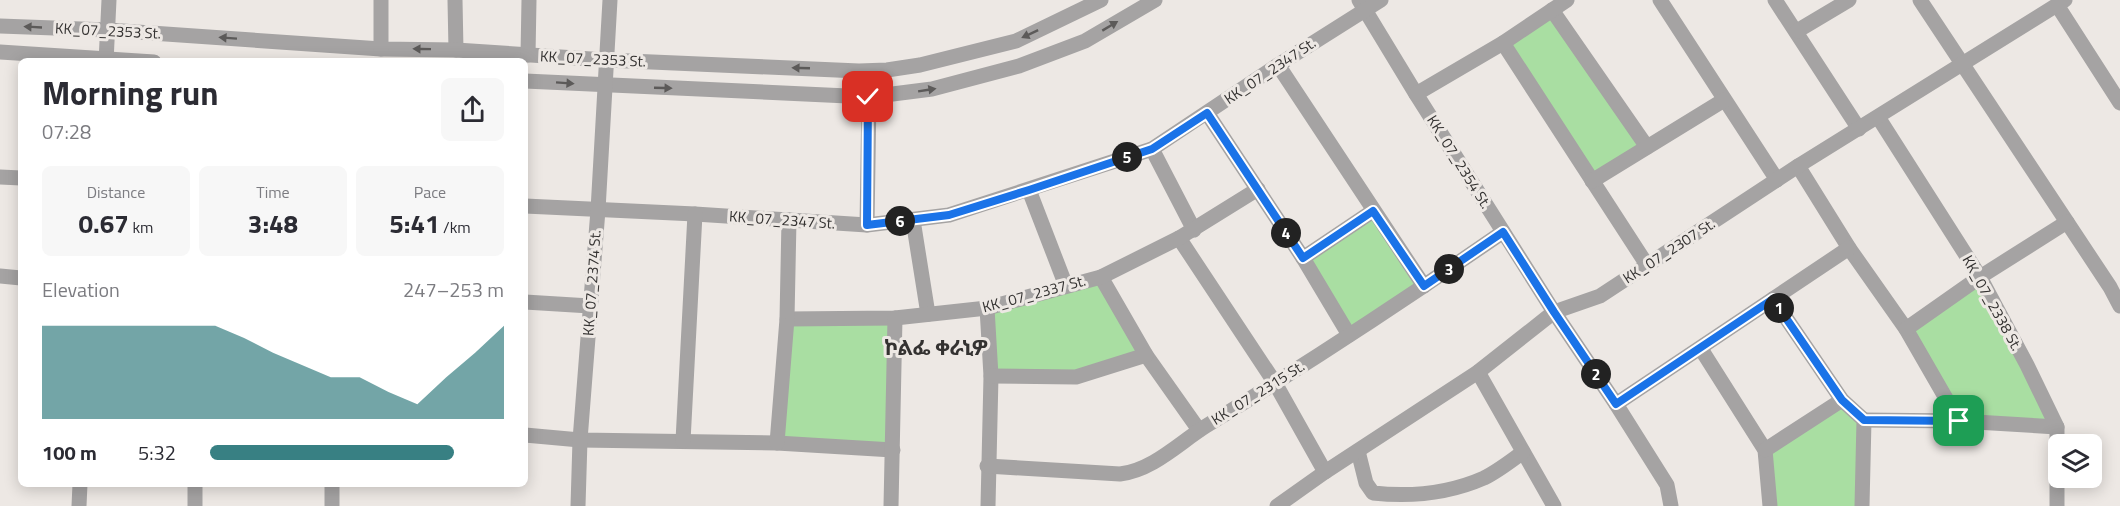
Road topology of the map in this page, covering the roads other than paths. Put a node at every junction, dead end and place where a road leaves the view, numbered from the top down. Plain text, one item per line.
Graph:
1 (109, 0) edge
2 (381, 0) edge
3 (455, 0) edge
4 (529, 0) edge
5 (610, 0) edge
6 (1101, 0) edge
7 (1155, 0) edge
8 (1381, 0) edge
9 (1567, 0) edge
10 (1660, 0) edge
11 (1775, 0) edge
12 (1849, 0) edge
13 (1920, 0) edge
14 (2061, 3) edge
15 (1362, 5) edge
16 (1552, 10) junction
17 (0, 26) edge
18 (108, 30) junction
19 (1797, 32) junction
20 (1503, 43) junction
21 (381, 49) junction
22 (456, 50) junction
23 (0, 52) edge
24 (528, 55) junction
25 (80, 58) edge
26 (106, 58) edge
27 (606, 60) junction
28 (1961, 63) junction
29 (1278, 65) junction
30 (528, 81) edge
31 (2114, 81) edge
32 (604, 86) junction
33 (1416, 94) junction
34 (868, 97) junction
35 (1724, 100) junction
36 (2120, 103) edge
37 (1207, 113) junction
38 (1878, 117) junction
39 (1858, 129) junction
40 (1647, 147) junction
41 (1152, 149) junction
42 (1798, 166) junction
43 (0, 177) edge
44 (18, 178) edge
45 (1777, 180) junction
46 (1592, 181) junction
47 (1258, 189) junction
48 (1029, 190) junction
49 (528, 206) edge
50 (598, 210) junction
51 (1373, 211) junction
52 (695, 214) junction
53 (789, 220) junction
54 (914, 220) junction
55 (2067, 222) junction
56 (867, 225) junction
57 (1194, 230) junction
58 (1503, 232) junction
59 (1179, 238) junction
60 (1849, 248) junction
61 (1303, 258) junction
62 (1647, 265) junction
63 (0, 276) edge
64 (1101, 277) junction
65 (1980, 277) junction
66 (18, 278) edge
67 (2115, 283) edge
68 (1066, 286) junction
69 (1424, 286) junction
70 (1773, 299) junction
71 (528, 302) edge
72 (590, 306) junction
73 (2120, 306) edge
74 (987, 308) junction
75 (1554, 312) junction
76 (928, 314) junction
77 (895, 318) junction
78 (787, 319) junction
79 (1906, 328) junction
80 (1349, 334) junction
81 (1701, 349) junction
82 (1146, 356) junction
83 (1478, 372) junction
84 (991, 376) junction
85 (1275, 383) junction
86 (1842, 400) junction
87 (1616, 404) junction
88 (1864, 420) junction
89 (1959, 421) junction
90 (2056, 427) junction
91 (1200, 430) junction
92 (528, 435) edge
93 (580, 440) junction
94 (683, 441) junction
95 (777, 443) junction
96 (893, 450) junction
97 (1765, 450) junction
98 (1358, 451) junction
99 (1523, 452) junction
100 (987, 466) junction
101 (1325, 472) junction
102 (80, 487) edge
103 (195, 487) edge
104 (332, 487) edge
105 (79, 506) edge
106 (195, 506) edge
107 (332, 506) edge
108 (578, 506) edge
109 (891, 506) edge
110 (988, 506) edge
111 (1277, 506) edge
112 (1554, 506) edge
113 (1671, 506) edge
114 (1770, 506) edge
115 (1862, 506) edge
116 (2058, 506) edge

1 - 18 street
2 - 21 street
3 - 22 street
4 - 24 street
5 - 27 street, KK_07_2374 St.
6 -> 27 street, KK_07_2353 St.
34 -> 7 street, KK_07_2353 St.
8 - 15 street, KK_07_2347 St.
9 - 16 street
10 - 35 street
11 - 19 street
12 - 19 street
13 - 28 street
14 - 28 street, KK_07_2307 St.
14 - 31 street
15 - 29 street, KK_07_2347 St.
15 - 33 street, KK_07_2354 St.
16 - 20 street
16 - 40 street
18 -> 17 street, KK_07_2353 St.
21 -> 18 street, KK_07_2353 St.
18 - 26 street
19 - 39 street
20 - 33 street
20 - 46 street
22 -> 21 street, KK_07_2353 St.
22 - 24 street, KK_07_2353 St.
23 - 25 street, KK_07_2353 St.
24 - 27 street, KK_07_2353 St.
27 - 32 street, KK_07_2374 St.
28 - 38 street, KK_07_2307 St.
28 - 55 street
29 - 37 street, KK_07_2347 St.
29 - 51 street
30 -> 32 street, KK_07_2353 St.
31 - 36 street
32 -> 34 street, KK_07_2353 St.
32 - 50 street, KK_07_2374 St.
33 - 58 street, KK_07_2354 St.
34 - 56 street
35 - 40 street
35 - 45 street
37 - 41 street, KK_07_2347 St.
37 - 47 street
38 - 39 street, KK_07_2307 St.
38 - 65 street, KK_07_2338 St.
39 - 42 street, KK_07_2307 St.
40 - 46 street
41 - 48 street, KK_07_2347 St.
41 - 57 street
42 - 45 street, KK_07_2307 St.
42 - 60 street
43 - 44 street
45 - 62 street, KK_07_2307 St.
46 - 62 street
47 - 57 street, KK_07_2337 St.
47 - 61 street
48 - 54 street, KK_07_2347 St.
48 - 68 street
49 - 50 street, KK_07_2347 St.
50 - 52 street, KK_07_2347 St.
50 - 72 street, KK_07_2374 St.
51 - 61 street
51 - 69 street
52 - 53 street, KK_07_2347 St.
52 - 94 street
53 - 56 street, KK_07_2347 St.
53 - 78 street
54 - 56 street, KK_07_2347 St.
54 - 76 street
55 - 65 street
55 - 67 street
57 - 59 street, KK_07_2337 St.
58 - 69 street, KK_07_2315 St.
58 - 75 street, KK_07_2354 St.
59 - 64 street, KK_07_2337 St.
59 - 85 street
60 - 70 street
60 - 79 street
61 - 80 street
62 - 75 street, KK_07_2307 St.
63 - 66 street
64 - 68 street, KK_07_2337 St.
64 - 82 street
65 - 79 street
65 - 90 street, KK_07_2338 St.
67 - 73 street
68 - 74 street, KK_07_2337 St.
69 - 80 street, KK_07_2315 St.
70 - 81 street
70 - 86 street
71 - 72 street
72 - 93 street, KK_07_2374 St.
74 - 76 street, KK_07_2337 St.
74 - 84 street
75 - 83 street, KK_07_2307 St.
75 - 87 street, KK_07_2354 St.
76 - 77 street, KK_07_2337 St.
77 - 78 street, KK_07_2337 St.
77 - 96 street
78 - 95 street
79 - 89 street
80 - 85 street, KK_07_2315 St.
81 - 87 street
81 - 97 street
82 - 84 street
82 - 91 street
83 - 98 street, KK_07_2307 St.
83 - 99 street
84 - 100 street
85 - 91 street, KK_07_2315 St.
85 - 101 street
86 - 88 street
86 - 97 street
87 - 113 street, KK_07_2354 St.
88 - 89 street
88 - 115 street
89 - 90 street
90 - 116 street, KK_07_2338 St.
91 - 100 street, KK_07_2315 St.
92 - 93 street
93 - 94 street
93 - 108 street, KK_07_2374 St.
94 - 95 street
95 - 96 street
96 - 109 street
97 - 114 street
98 - 99 street
98 - 101 street, KK_07_2307 St.
99 - 112 street
100 - 110 street
101 - 111 street, KK_07_2307 St.
102 - 105 street
103 - 106 street
104 - 107 street

